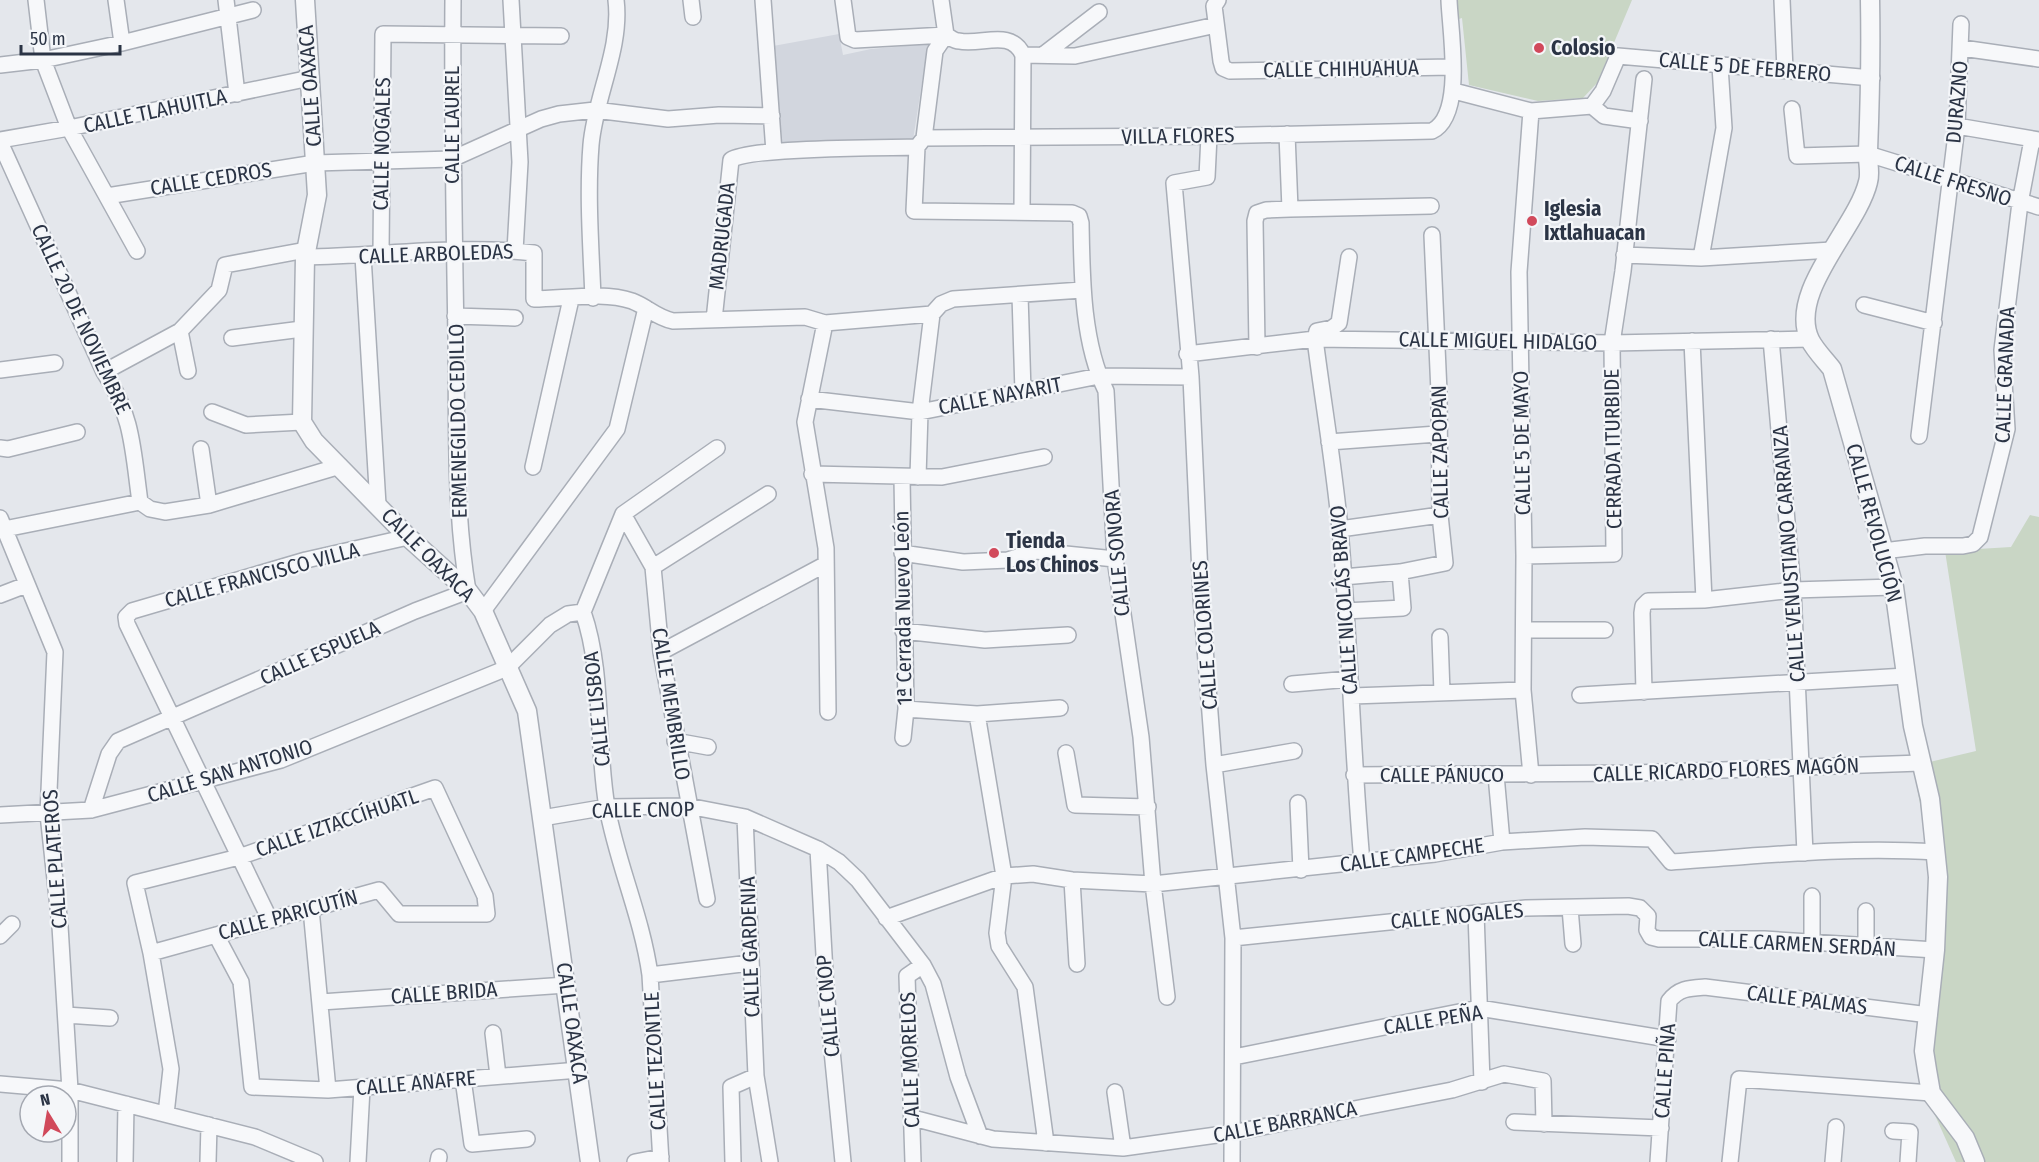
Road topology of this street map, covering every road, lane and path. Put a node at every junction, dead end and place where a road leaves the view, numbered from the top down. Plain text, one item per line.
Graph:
1 (36, 0) edge
2 (117, 0) edge
3 (305, 0) edge
4 (453, 0) edge
5 (511, 0) edge
6 (616, 0) edge
7 (691, 0) edge
8 (763, 0) edge
9 (843, 0) edge
10 (941, 0) edge
11 (1449, 0) edge
12 (1782, 0) edge
13 (1870, 0) edge
14 (1216, 3) edge
15 (227, 7) edge
16 (253, 10) dead end
17 (1099, 12) dead end
18 (693, 17) dead end
19 (1961, 24) dead end
20 (1216, 25) junction
21 (453, 35) junction
22 (946, 35) junction
23 (512, 36) junction
24 (561, 36) dead end
25 (122, 43) junction
26 (1962, 48) junction
27 (1023, 55) junction
28 (1043, 56) junction
29 (2039, 59) edge
30 (43, 60) junction
31 (0, 65) edge
32 (1719, 66) junction
33 (1452, 67) junction
34 (1785, 70) junction
35 (310, 78) junction
36 (1872, 78) junction
37 (1644, 79) dead end
38 (1454, 90) junction
39 (237, 93) junction
40 (1592, 106) junction
41 (1792, 108) dead end
42 (596, 110) junction
43 (1531, 111) junction
44 (772, 116) junction
45 (1640, 121) junction
46 (1957, 126) junction
47 (69, 128) junction
48 (517, 130) junction
49 (1287, 134) junction
50 (1209, 136) junction
51 (1024, 138) junction
52 (2035, 140) edge
53 (0, 141) edge
54 (920, 142) junction
55 (774, 152) junction
56 (1868, 154) junction
57 (452, 159) junction
58 (382, 161) junction
59 (315, 163) junction
60 (1950, 180) junction
61 (107, 196) junction
62 (2020, 203) junction
63 (1431, 206) dead end
64 (2039, 207) edge
65 (1290, 209) junction
66 (1022, 211) junction
67 (1432, 235) dead end
68 (453, 250) junction
69 (515, 250) junction
70 (1832, 250) junction
71 (137, 251) dead end
72 (381, 253) junction
73 (305, 254) junction
74 (1624, 255) junction
75 (363, 256) junction
76 (1349, 257) dead end
77 (1701, 258) junction
78 (1082, 290) junction
79 (1020, 295) junction
80 (593, 298) junction
81 (571, 299) junction
82 (1864, 306) dead end
83 (646, 308) junction
84 (932, 314) junction
85 (455, 316) junction
86 (515, 318) dead end
87 (714, 320) junction
88 (1934, 322) junction
89 (825, 323) junction
90 (302, 328) junction
91 (180, 330) junction
92 (232, 338) dead end
93 (1314, 339) junction
94 (1772, 339) junction
95 (1809, 339) junction
96 (1435, 341) junction
97 (1519, 341) junction
98 (1692, 341) junction
99 (1612, 343) junction
100 (1257, 347) junction
101 (1187, 354) junction
102 (56, 363) dead end
103 (0, 370) edge
104 (188, 371) dead end
105 (104, 372) junction
106 (1099, 376) junction
107 (1191, 377) junction
108 (1023, 392) junction
109 (809, 399) junction
110 (212, 412) dead end
111 (920, 412) junction
112 (302, 422) junction
113 (77, 432) dead end
114 (1437, 434) junction
115 (1919, 436) dead end
116 (1329, 442) junction
117 (0, 447) edge
118 (717, 448) dead end
119 (201, 449) dead end
120 (1044, 457) dead end
121 (340, 466) junction
122 (533, 467) dead end
123 (812, 474) junction
124 (918, 477) junction
125 (902, 478) junction
126 (768, 494) dead end
127 (140, 502) junction
128 (209, 505) junction
129 (378, 505) junction
130 (623, 514) junction
131 (1440, 515) junction
132 (2, 526) edge
133 (1340, 529) junction
134 (408, 537) junction
135 (1883, 551) junction
136 (902, 553) junction
137 (1524, 556) junction
138 (1115, 559) junction
139 (826, 564) junction
140 (653, 567) junction
141 (1400, 572) junction
142 (1343, 576) junction
143 (26, 585) junction
144 (1894, 587) junction
145 (468, 591) junction
146 (1793, 591) junction
147 (0, 595) edge
148 (1704, 600) junction
149 (483, 611) junction
150 (1345, 611) junction
151 (583, 612) junction
152 (1525, 630) junction
153 (1605, 630) dead end
154 (903, 631) junction
155 (1068, 635) dead end
156 (1440, 637) dead end
157 (661, 652) junction
158 (507, 668) junction
159 (1906, 676) junction
160 (1350, 679) junction
161 (1799, 682) junction
162 (1292, 684) dead end
163 (1523, 690) junction
164 (1644, 692) junction
165 (1442, 693) junction
166 (1580, 694) dead end
167 (1352, 696) junction
168 (1060, 708) dead end
169 (906, 709) junction
170 (828, 712) dead end
171 (976, 714) junction
172 (172, 718) junction
173 (903, 738) dead end
174 (675, 741) junction
175 (708, 747) dead end
176 (1294, 751) dead end
177 (1066, 753) dead end
178 (1921, 763) junction
179 (1214, 765) junction
180 (1803, 769) junction
181 (1354, 775) junction
182 (1496, 775) junction
183 (1531, 775) junction
184 (202, 782) junction
185 (1298, 803) dead end
186 (688, 806) junction
187 (607, 807) junction
188 (1148, 807) junction
189 (91, 810) junction
190 (48, 814) junction
191 (0, 815) edge
192 (745, 817) junction
193 (542, 818) junction
194 (1502, 842) junction
195 (818, 849) junction
196 (1936, 852) junction
197 (1806, 853) junction
198 (239, 857) junction
199 (1362, 862) junction
200 (1301, 870) junction
201 (1004, 876) junction
202 (1226, 877) junction
203 (1072, 880) junction
204 (1153, 884) junction
205 (1812, 896) dead end
206 (707, 899) dead end
207 (1570, 908) junction
208 (311, 909) junction
209 (1866, 911) dead end
210 (1476, 913) junction
211 (487, 914) joint
212 (886, 918) junction
213 (270, 920) junction
214 (12, 924) dead end
215 (216, 935) junction
216 (0, 936) edge
217 (1233, 938) junction
218 (1659, 939) joint
219 (1812, 943) junction
220 (1573, 944) dead end
221 (1866, 947) junction
222 (1935, 950) junction
223 (151, 953) junction
224 (750, 963) junction
225 (1077, 964) dead end
226 (923, 965) junction
227 (650, 975) junction
228 (566, 985) junction
229 (1685, 988) joint
230 (1167, 997) dead end
231 (321, 1002) junction
232 (1479, 1008) junction
233 (66, 1015) junction
234 (1929, 1015) junction
235 (110, 1018) dead end
236 (493, 1033) dead end
237 (1668, 1039) junction
238 (1234, 1057) junction
239 (579, 1070) junction
240 (498, 1076) junction
241 (756, 1076) junction
242 (463, 1079) junction
243 (1482, 1082) junction
244 (0, 1084) edge
245 (70, 1084) edge
246 (18, 1086) edge
247 (362, 1088) junction
248 (328, 1090) junction
249 (78, 1092) edge
250 (1115, 1092) dead end
251 (1931, 1093) junction
252 (126, 1104) junction
253 (166, 1114) junction
254 (913, 1118) junction
255 (1514, 1122) dead end
256 (1544, 1124) junction
257 (209, 1125) junction
258 (1836, 1127) dead end
259 (1661, 1128) junction
260 (1893, 1131) dead end
261 (1231, 1133) junction
262 (980, 1136) junction
263 (527, 1139) dead end
264 (1046, 1143) junction
265 (70, 1144) edge
266 (1123, 1148) junction
267 (286, 1156) edge
268 (661, 1160) edge
269 (70, 1162) edge
270 (125, 1162) edge
271 (208, 1162) edge
272 (315, 1162) edge
273 (358, 1162) edge
274 (590, 1162) edge
275 (635, 1162) edge
276 (732, 1162) edge
277 (770, 1162) edge
278 (843, 1162) edge
279 (913, 1162) edge
280 (1232, 1162) edge
281 (1658, 1162) edge
282 (1730, 1162) edge
283 (1833, 1162) edge
284 (1908, 1162) edge
285 (1975, 1162) edge

1 - 30 street
2 - 25 street
3 - 35 street, CALLE OAXACA
4 - 21 street, CALLE LAUREL
5 - 23 street
6 - 42 street
7 - 18 street
8 - 44 street
9 - 22 street
10 - 22 street
11 - 33 street
12 - 34 street
13 - 36 street
14 - 20 street
15 - 16 street
15 - 25 street
15 - 39 street
17 - 28 street
19 - 26 street, DURAZNO
20 - 28 street
20 - 33 street, CALLE CHIHUAHUA
21 - 23 street
21 - 57 street, CALLE LAUREL
21 - 58 street, CALLE NOGALES
22 - 27 street
22 - 54 street
23 - 24 street
23 - 48 street
25 - 30 street
26 - 29 street
26 - 46 street, DURAZNO
27 - 28 street
27 - 51 street
30 - 31 street
30 - 47 street
32 - 34 street, CALLE 5 DE FEBRERO
32 - 40 street, CALLE 5 DE FEBRERO
32 - 77 street
33 - 38 street
34 - 36 street, CALLE 5 DE FEBRERO
35 - 39 street, CALLE TLAHUITLA
35 - 59 street, CALLE OAXACA
36 - 56 street
37 - 45 street, CERRADA ITURBIDE
38 - 43 street
38 - 49 street, VILLA FLORES
39 - 47 street, CALLE TLAHUITLA
40 - 43 street
40 - 45 street
41 - 56 street, CALLE FRESNO
42 - 44 street
42 - 48 street
42 - 80 street
43 - 97 street, CALLE 5 DE MAYO
44 - 55 street
45 - 74 street, CERRADA ITURBIDE
46 - 52 street
46 - 60 street, DURAZNO
47 - 53 street, CALLE TLAHUITLA
47 - 61 street
48 - 57 street
48 - 69 street
49 - 50 street, VILLA FLORES
49 - 65 street
50 - 51 street, VILLA FLORES
50 - 101 street, CALLE COLORINES
51 - 54 street, VILLA FLORES
51 - 66 street
52 - 62 street, CALLE GRANADA
53 - 105 street, CALLE 20 DE NOVIEMBRE
54 - 55 street
54 - 66 street
55 - 87 street, MADRUGADA
56 - 60 street, CALLE FRESNO
56 - 70 street
57 - 58 street, CALLE CEDROS
57 - 68 street, CALLE LAUREL
58 - 59 street, CALLE CEDROS
58 - 72 street, CALLE NOGALES
59 - 61 street, CALLE CEDROS
59 - 73 street, CALLE OAXACA
60 - 62 street, CALLE FRESNO
60 - 88 street, DURAZNO
61 - 71 street
62 - 64 street, CALLE FRESNO
62 - 135 street, CALLE GRANADA
63 - 65 street
65 - 100 street
66 - 78 street, CALLE SONORA
67 - 96 street
68 - 69 street, CALLE ARBOLEDAS
68 - 72 street, CALLE ARBOLEDAS
68 - 85 street, ERMENEGILDO CEDILLO
69 - 81 street, CALLE ARBOLEDAS
70 - 77 street
70 - 95 street
72 - 75 street, CALLE ARBOLEDAS
73 - 75 street, CALLE ARBOLEDAS
73 - 90 street, CALLE OAXACA
73 - 91 street, CALLE ARBOLEDAS
74 - 77 street
74 - 99 street, CERRADA ITURBIDE
75 - 129 street
76 - 93 street
78 - 79 street
78 - 106 street, CALLE SONORA
79 - 84 street
79 - 108 street
80 - 81 street, CALLE ARBOLEDAS
80 - 83 street, CALLE ARBOLEDAS
81 - 122 street
82 - 88 street
83 - 87 street, CALLE ARBOLEDAS
83 - 149 street
84 - 89 street, CALLE ARBOLEDAS
84 - 111 street
85 - 86 street
85 - 145 street, ERMENEGILDO CEDILLO
87 - 89 street, CALLE ARBOLEDAS
88 - 115 street, DURAZNO
89 - 109 street
90 - 92 street
90 - 112 street, CALLE OAXACA
91 - 104 street
91 - 105 street
93 - 96 street, CALLE MIGUEL HIDALGO
93 - 100 street, CALLE MIGUEL HIDALGO
93 - 116 street, CALLE NICOLÁS BRAVO
94 - 95 street, CALLE MIGUEL HIDALGO
94 - 98 street, CALLE MIGUEL HIDALGO
94 - 146 street, CALLE VENUSTIANO CARRANZA
95 - 135 street, CALLE REVOLUCIÓN
96 - 97 street, CALLE MIGUEL HIDALGO
96 - 114 street, CALLE ZAPOPAN
97 - 99 street, CALLE MIGUEL HIDALGO
97 - 137 street, CALLE 5 DE MAYO
98 - 99 street, CALLE MIGUEL HIDALGO
98 - 148 street
99 - 137 street, CERRADA ITURBIDE
100 - 101 street, CALLE MIGUEL HIDALGO
101 - 107 street, CALLE COLORINES
102 - 103 street
105 - 127 street, CALLE 20 DE NOVIEMBRE
106 - 107 street, CALLE NAYARIT
106 - 108 street, CALLE NAYARIT
106 - 138 street, CALLE SONORA
107 - 179 street, CALLE COLORINES
108 - 111 street, CALLE NAYARIT
109 - 111 street, CALLE NAYARIT
109 - 123 street
110 - 112 street
111 - 124 street
112 - 121 street, CALLE OAXACA
113 - 117 street
114 - 116 street
114 - 131 street, CALLE ZAPOPAN
116 - 133 street, CALLE NICOLÁS BRAVO
118 - 130 street
119 - 128 street
120 - 124 street
121 - 128 street
121 - 129 street, CALLE OAXACA
123 - 125 street
123 - 139 street
124 - 125 street
125 - 136 street, 1ª Cerrada Nuevo León
126 - 140 street
127 - 128 street
127 - 132 street
129 - 134 street, CALLE OAXACA
130 - 140 street, CALLE MEMBRILLO
130 - 151 street
131 - 133 street
131 - 141 street, CALLE ZAPOPAN
132 - 143 street, CALLE PLATEROS
133 - 142 street, CALLE NICOLÁS BRAVO
134 - 145 street, CALLE OAXACA
134 - 172 street, CALLE FRANCISCO VILLA
135 - 144 street, CALLE REVOLUCIÓN
136 - 138 street
136 - 154 street, 1ª Cerrada Nuevo León
137 - 152 street, CALLE 5 DE MAYO
138 - 188 street, CALLE SONORA
139 - 157 street
139 - 170 street
140 - 157 street, CALLE MEMBRILLO
141 - 142 street
141 - 150 street
142 - 150 street, CALLE NICOLÁS BRAVO
143 - 147 street
143 - 190 street, CALLE PLATEROS
144 - 146 street
144 - 159 street, CALLE REVOLUCIÓN
145 - 149 street, CALLE OAXACA
145 - 172 street, CALLE ESPUELA
146 - 148 street
146 - 161 street, CALLE VENUSTIANO CARRANZA
148 - 164 street
149 - 158 street, CALLE OAXACA
150 - 160 street, CALLE NICOLÁS BRAVO
151 - 158 street
151 - 187 street, CALLE LISBOA
152 - 153 street
152 - 163 street, CALLE 5 DE MAYO
154 - 155 street
154 - 169 street, 1ª Cerrada Nuevo León
156 - 165 street
157 - 174 street, CALLE MEMBRILLO
158 - 184 street, CALLE SAN ANTONIO
158 - 193 street, CALLE OAXACA
159 - 161 street
159 - 178 street, CALLE REVOLUCIÓN
160 - 162 street
160 - 167 street, CALLE NICOLÁS BRAVO
161 - 164 street
161 - 180 street, CALLE VENUSTIANO CARRANZA
163 - 165 street
163 - 183 street, CALLE 5 DE MAYO
164 - 166 street
165 - 167 street
167 - 181 street, CALLE NICOLÁS BRAVO
168 - 171 street
169 - 171 street
169 - 173 street, 1ª Cerrada Nuevo León
171 - 201 street
172 - 184 street
172 - 189 street, CALLE ESPUELA
174 - 175 street
174 - 186 street, CALLE MEMBRILLO
176 - 179 street
177 - 188 street
178 - 180 street, CALLE RICARDO FLORES MAGÓN
178 - 196 street, CALLE REVOLUCIÓN
179 - 202 street, CALLE COLORINES
180 - 183 street, CALLE RICARDO FLORES MAGÓN
180 - 197 street, CALLE VENUSTIANO CARRANZA
181 - 182 street, CALLE PÁNUCO
181 - 199 street, CALLE NICOLÁS BRAVO
182 - 183 street, CALLE PÁNUCO
182 - 194 street
184 - 189 street, CALLE SAN ANTONIO
184 - 198 street
185 - 200 street
186 - 187 street, CALLE CNOP
186 - 192 street, CALLE CNOP
186 - 206 street, CALLE MEMBRILLO
187 - 193 street, CALLE CNOP
187 - 227 street, CALLE TEZONTLE
188 - 204 street, CALLE SONORA
189 - 190 street, CALLE SAN ANTONIO
190 - 191 street, CALLE SAN ANTONIO
190 - 233 street, CALLE PLATEROS
192 - 195 street, CALLE CNOP
192 - 224 street, CALLE GARDENIA
193 - 228 street, CALLE OAXACA
194 - 197 street, CALLE CAMPECHE
194 - 199 street, CALLE CAMPECHE
195 - 212 street, CALLE CNOP
195 - 278 street, CALLE CNOP
196 - 197 street, CALLE CAMPECHE
196 - 222 street, CALLE REVOLUCIÓN
198 - 211 street, CALLE IZTACCÍHUATL
198 - 213 street
198 - 223 street, CALLE IZTACCÍHUATL
199 - 200 street, CALLE CAMPECHE
200 - 202 street, CALLE CAMPECHE
201 - 203 street, CALLE CAMPECHE
201 - 212 street, CALLE CAMPECHE
201 - 264 street
202 - 204 street, CALLE CAMPECHE
202 - 217 street, CALLE COLORINES
203 - 204 street, CALLE CAMPECHE
203 - 225 street
204 - 230 street, CALLE SONORA
205 - 219 street
207 - 210 street, CALLE NOGALES
207 - 218 street, CALLE NOGALES
207 - 220 street
208 - 211 street, CALLE PARICUTÍN
208 - 213 street, CALLE PARICUTÍN
208 - 231 street
209 - 221 street
210 - 217 street, CALLE NOGALES
210 - 232 street
212 - 226 street
213 - 215 street, CALLE PARICUTÍN
214 - 216 street
215 - 223 street, CALLE PARICUTÍN
215 - 248 street, CALLE ANAFRE
217 - 238 street, CALLE COLORINES
218 - 219 street, CALLE CARMEN SERDÁN
219 - 221 street, CALLE CARMEN SERDÁN
221 - 222 street, CALLE CARMEN SERDÁN
222 - 234 street, CALLE REVOLUCIÓN
223 - 253 street
224 - 227 street, CALLE TEZONTLE
224 - 241 street, CALLE GARDENIA
226 - 254 street, CALLE MORELOS
226 - 262 street
227 - 268 street, CALLE TEZONTLE
228 - 231 street, CALLE BRIDA
228 - 239 street, CALLE OAXACA
229 - 234 street, CALLE PALMAS
229 - 237 street, CALLE PIÑA
231 - 248 street
232 - 237 street, CALLE PEÑA
232 - 238 street, CALLE PEÑA
232 - 243 street
233 - 235 street
233 - 245 street, CALLE PLATEROS
234 - 251 street, CALLE REVOLUCIÓN
236 - 240 street
237 - 259 street, CALLE PIÑA
238 - 261 street, CALLE COLORINES
239 - 240 street, CALLE ANAFRE
239 - 274 street, CALLE OAXACA
240 - 242 street, CALLE ANAFRE
241 - 276 street
241 - 277 street, CALLE GARDENIA
242 - 247 street, CALLE ANAFRE
242 - 263 street
243 - 256 street, CALLE BARRANCA
243 - 261 street, CALLE BARRANCA
244 - 246 street
247 - 248 street, CALLE ANAFRE
247 - 273 street
249 - 252 street
250 - 266 street
251 - 282 street
251 - 285 street, CALLE REVOLUCIÓN
252 - 253 street
252 - 270 street
253 - 257 street
254 - 262 street, CALLE BARRANCA
254 - 279 street, CALLE MORELOS
255 - 256 street
256 - 259 street
257 - 267 street
257 - 271 street
258 - 283 street
259 - 281 street, CALLE PIÑA
260 - 284 street
261 - 266 street, CALLE BARRANCA
261 - 280 street, CALLE COLORINES
262 - 264 street, CALLE BARRANCA
264 - 266 street, CALLE BARRANCA
265 - 269 street, CALLE PLATEROS
267 - 272 street
268 - 275 street, CALLE TEZONTLE

